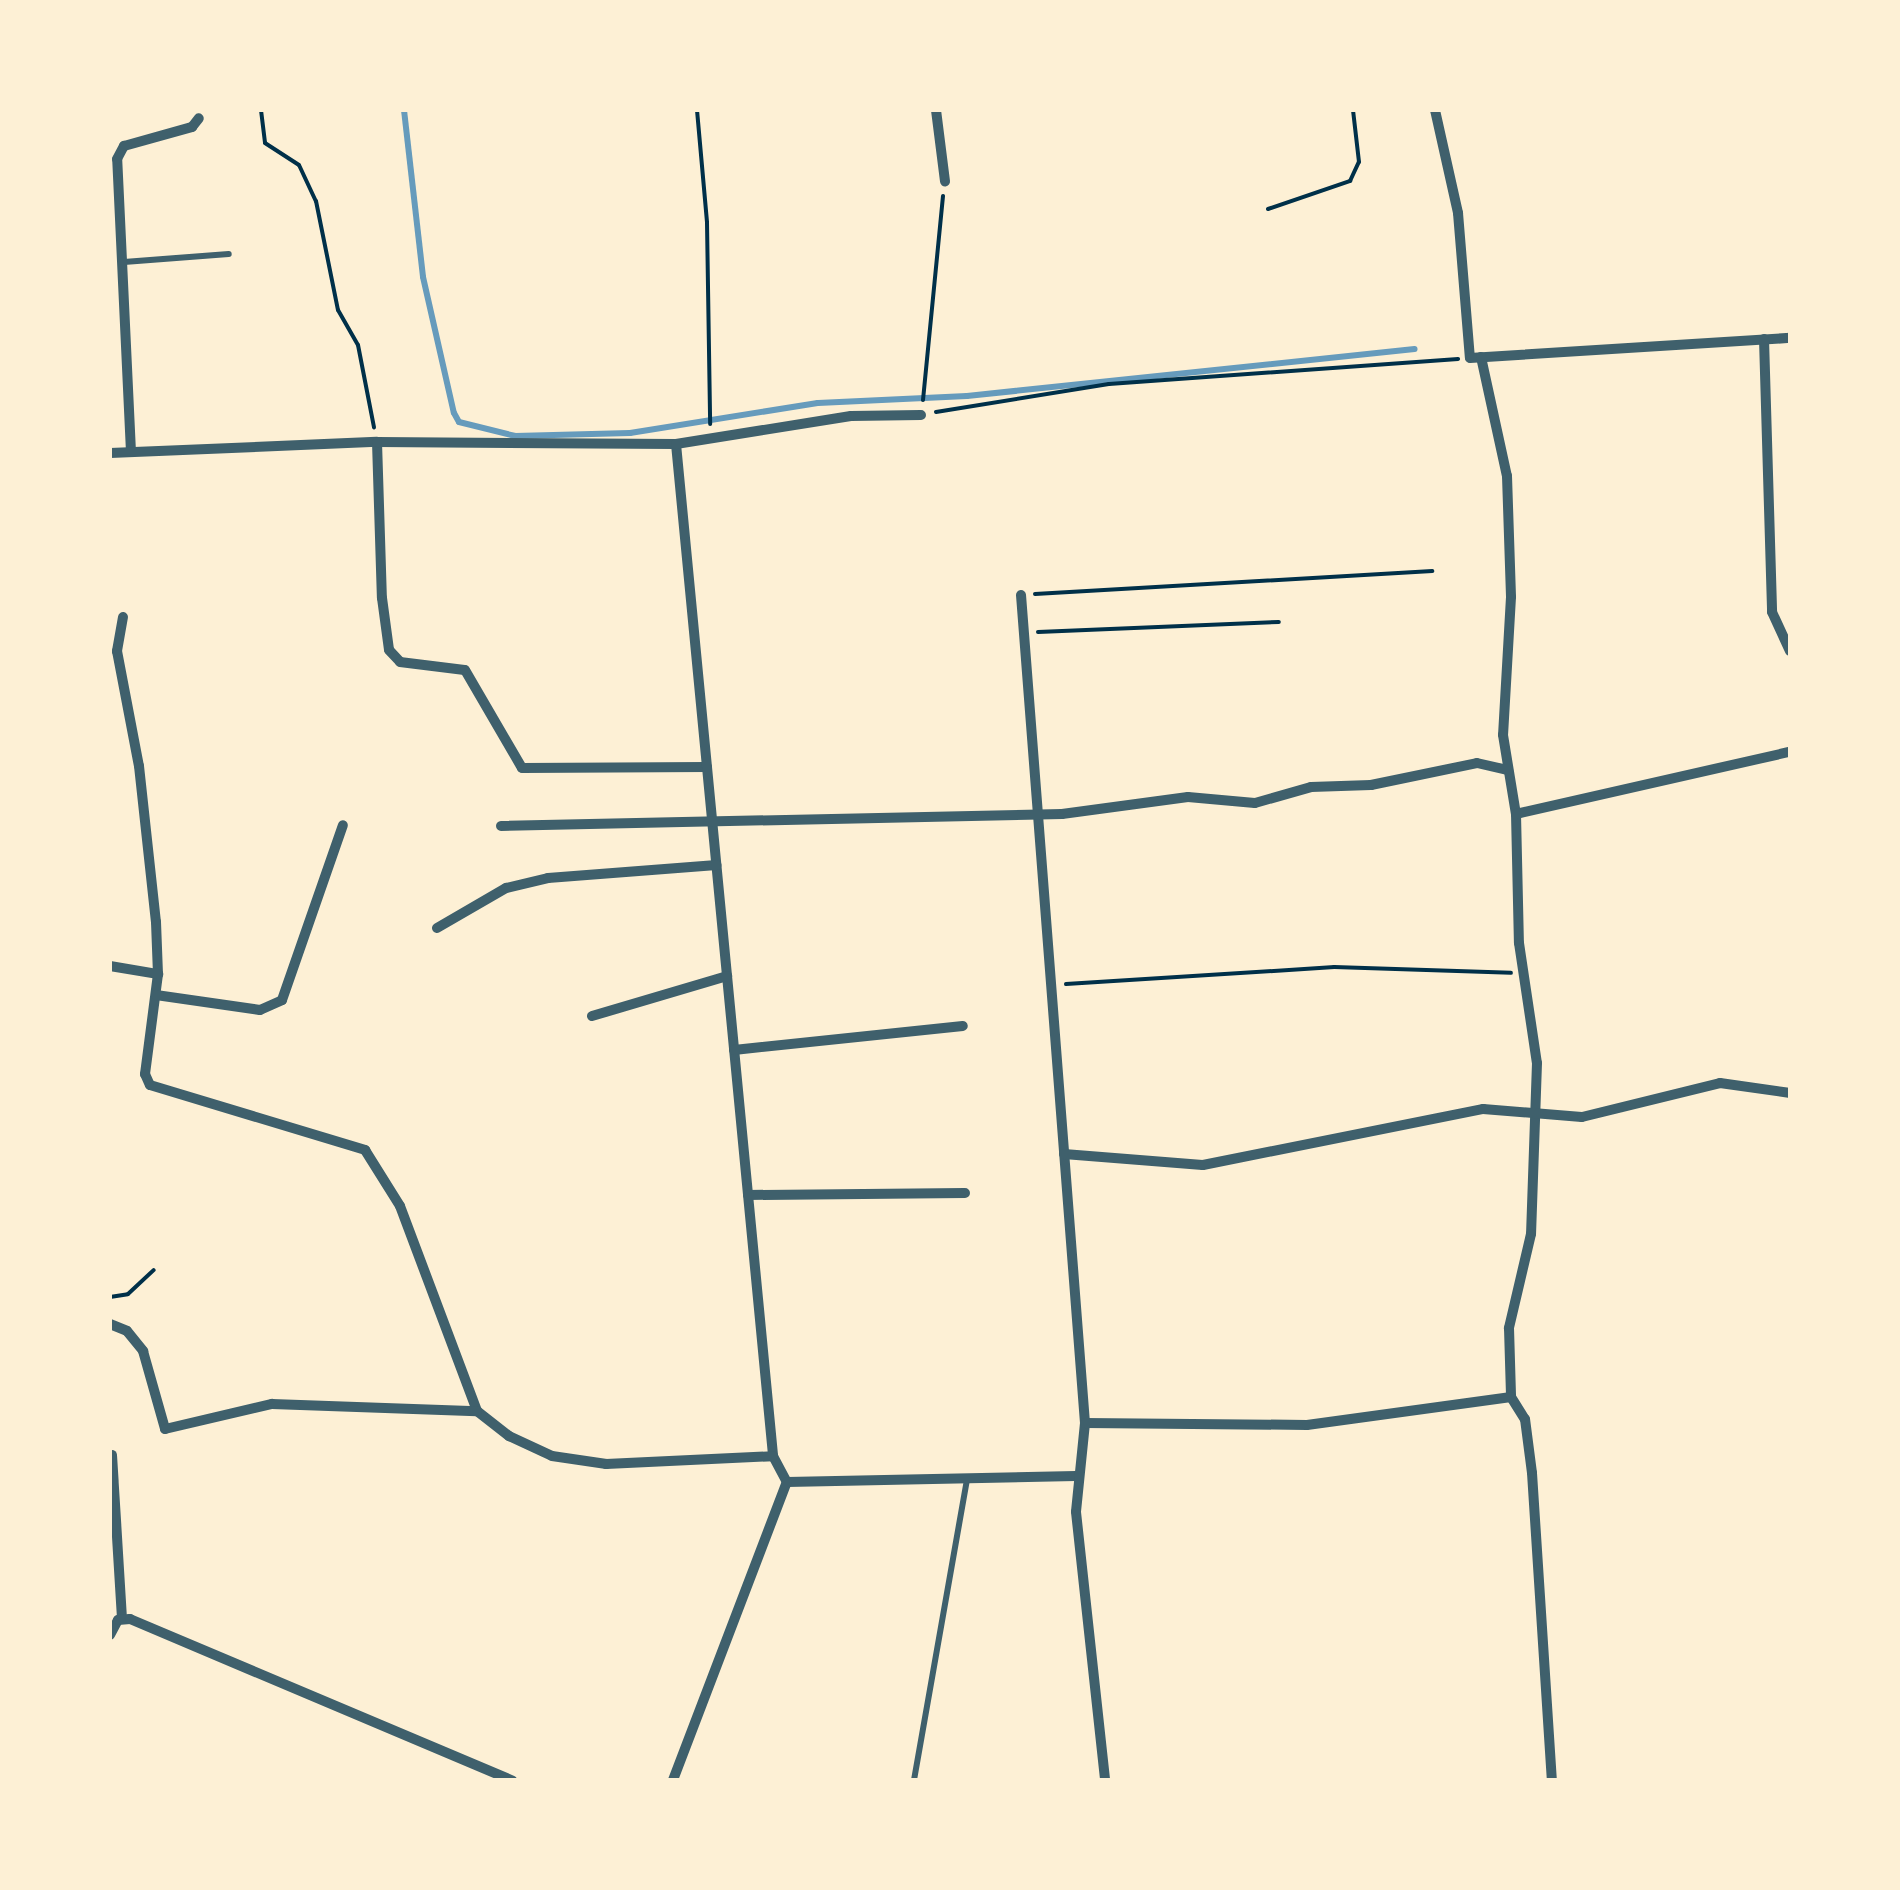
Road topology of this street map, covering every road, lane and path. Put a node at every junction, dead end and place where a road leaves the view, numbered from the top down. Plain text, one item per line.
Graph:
1 (261, 110) edge
2 (697, 110) edge
3 (936, 110) edge
4 (1354, 110) edge
5 (1435, 110) edge
6 (199, 118) dead end
7 (944, 181) joint
8 (1268, 209) dead end
9 (229, 254) dead end
10 (124, 262) junction
11 (1790, 338) edge
12 (1764, 339) junction
13 (1476, 357) junction
14 (921, 414) junction
15 (710, 424) dead end
16 (377, 442) junction
17 (676, 444) junction
18 (131, 452) junction
19 (110, 454) edge
20 (1432, 571) dead end
21 (1020, 595) joint
22 (123, 617) dead end
23 (1279, 622) dead end
24 (1024, 632) junction
25 (1790, 650) edge
26 (1790, 752) edge
27 (707, 767) junction
28 (1508, 770) junction
29 (1036, 813) junction
30 (1516, 814) junction
31 (711, 818) junction
32 (343, 826) dead end
33 (500, 826) dead end
34 (716, 866) junction
35 (437, 928) dead end
36 (110, 966) edge
37 (158, 974) junction
38 (1524, 974) junction
39 (727, 976) junction
40 (1051, 985) junction
41 (156, 995) junction
42 (592, 1016) dead end
43 (963, 1026) dead end
44 (734, 1050) junction
45 (1790, 1093) edge
46 (1538, 1118) junction
47 (1064, 1154) junction
48 (966, 1193) dead end
49 (748, 1195) junction
50 (154, 1270) dead end
51 (110, 1297) edge
52 (110, 1324) edge
53 (1511, 1397) junction
54 (477, 1411) junction
55 (1086, 1424) junction
56 (112, 1455) edge
57 (773, 1456) junction
58 (1076, 1476) junction
59 (967, 1479) junction
60 (788, 1482) junction
61 (115, 1627) edge
62 (512, 1780) edge
63 (673, 1780) edge
64 (914, 1780) edge
65 (1105, 1780) edge
66 (1552, 1780) edge

1 - 16 path
2 - 15 path
3 - 7 street
4 - 8 path
5 - 13 street
6 - 10 street
7 - 14 path
9 - 10 lane
10 - 18 street
11 - 12 street
12 - 13 street
12 - 25 street
13 - 14 path
13 - 28 street
14 - 17 street
16 - 17 street
16 - 18 street
16 - 27 street
17 - 27 street
18 - 19 street
20 - 21 path
21 - 24 street
22 - 37 street
23 - 24 path
24 - 29 street
26 - 30 street
27 - 31 street
28 - 29 street
28 - 30 street
29 - 31 street
29 - 40 street
30 - 38 street
31 - 33 street
31 - 34 street
32 - 41 street
34 - 35 street
34 - 39 street
36 - 37 street
37 - 41 street
38 - 40 path
38 - 46 street
39 - 42 street
39 - 44 street
40 - 47 street
41 - 54 street
43 - 44 street
44 - 49 street
45 - 46 street
46 - 47 street
46 - 53 street
47 - 55 street
48 - 49 street
49 - 57 street
50 - 51 path
52 - 54 street
53 - 55 street
53 - 66 street
54 - 57 street
55 - 58 street
56 - 61 street
57 - 60 street
58 - 59 street
58 - 65 street
59 - 60 street
59 - 64 lane
60 - 63 street
61 - 62 street

